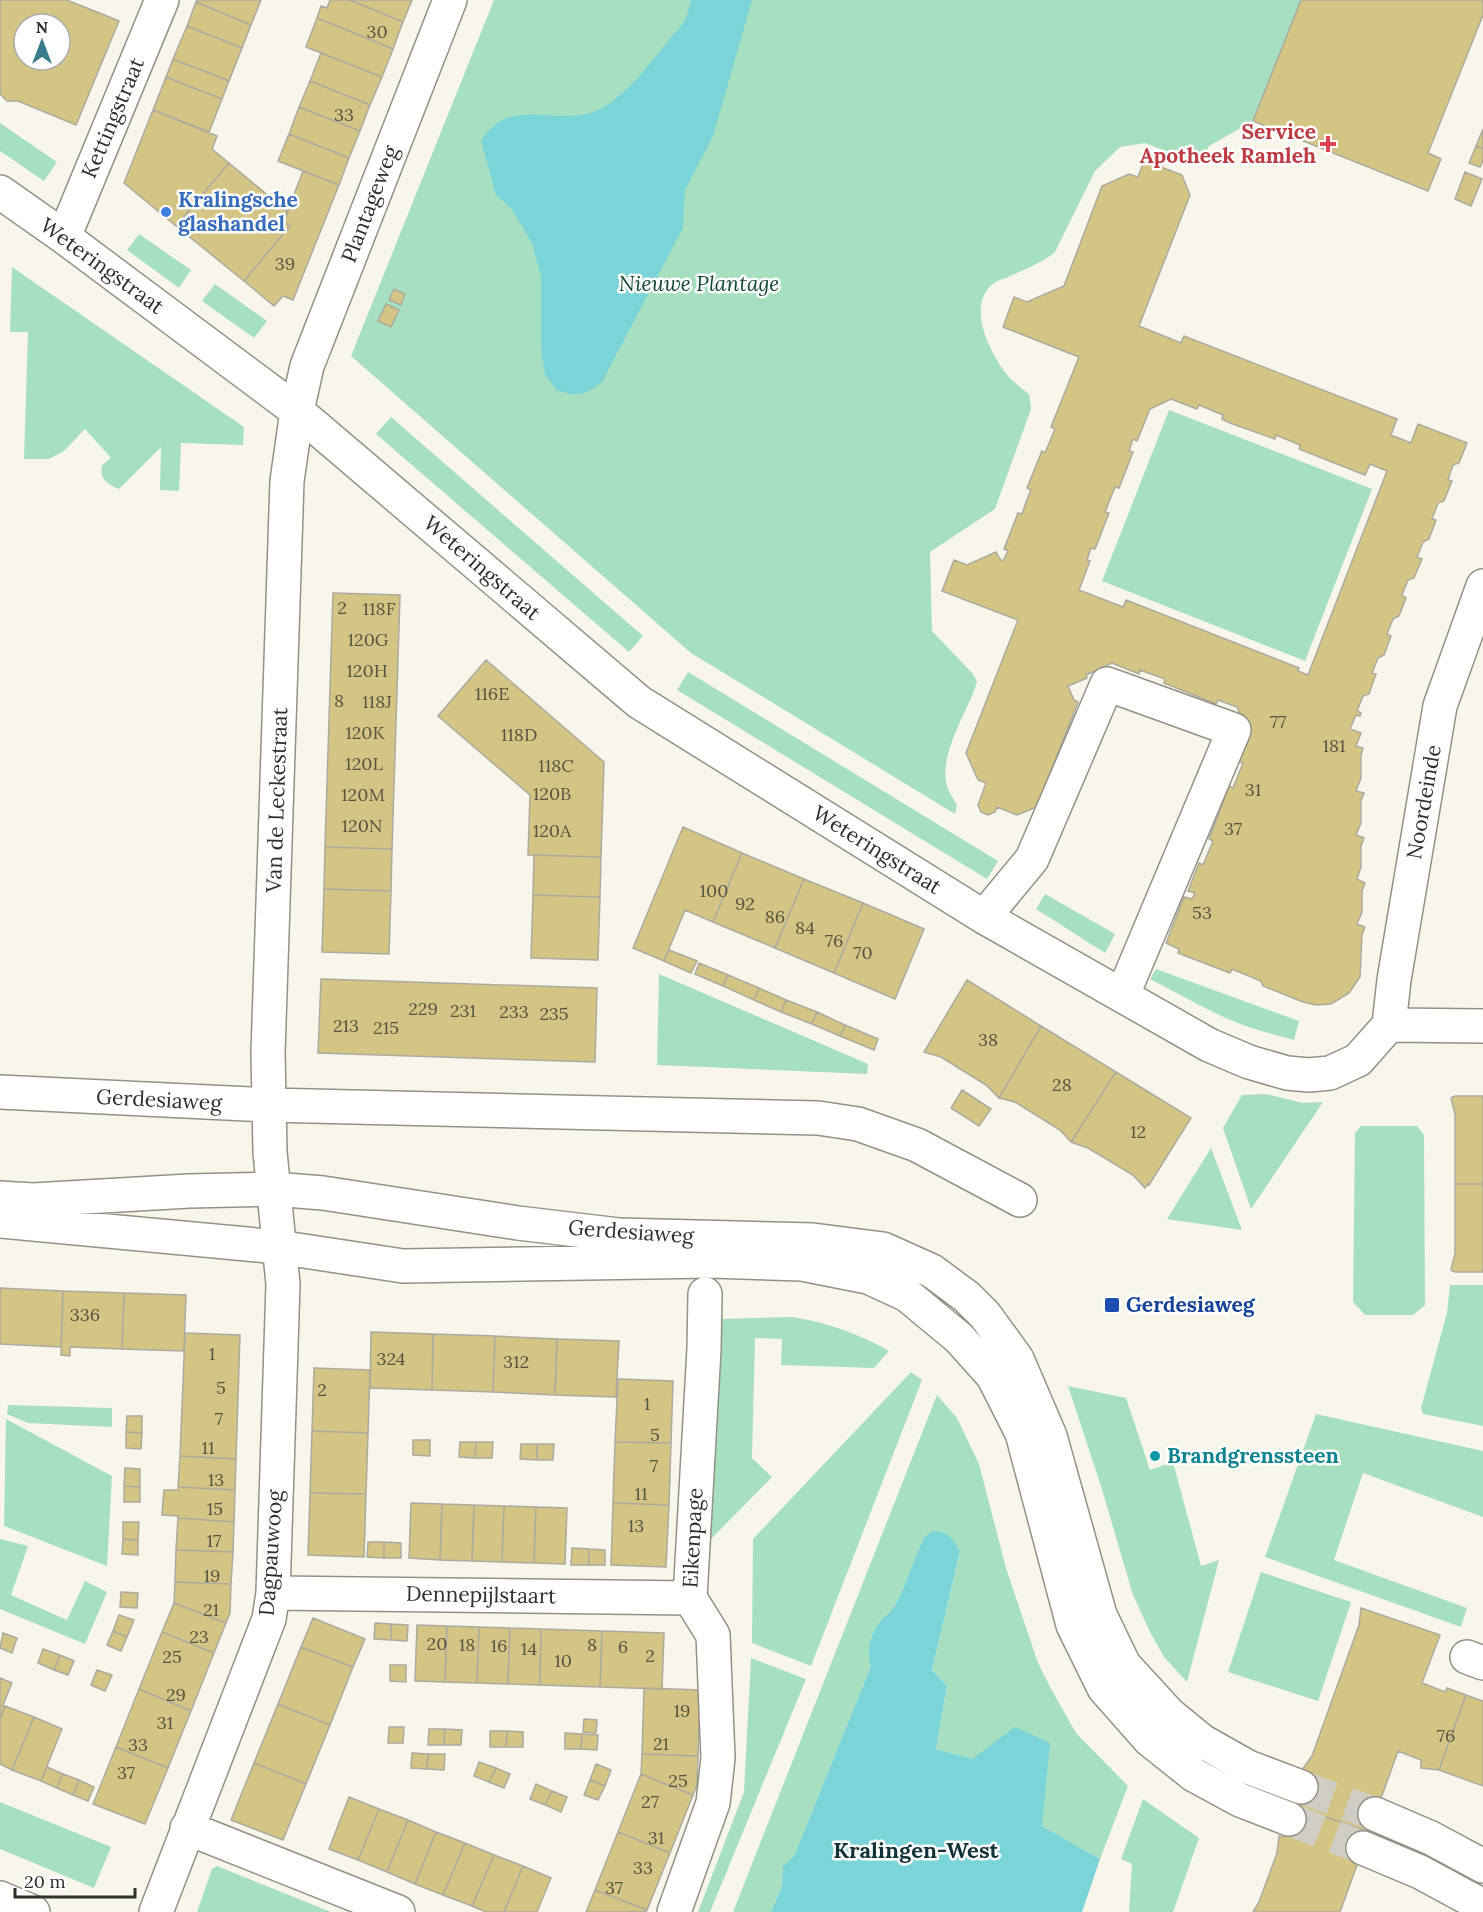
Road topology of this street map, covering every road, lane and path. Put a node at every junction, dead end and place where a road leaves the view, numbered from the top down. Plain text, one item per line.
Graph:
1 (162, 0) edge
2 (450, 0) edge
3 (0, 192) edge
4 (64, 237) junction
5 (297, 411) junction
6 (1483, 586) edge
7 (1471, 656) edge
8 (984, 917) junction
9 (1123, 994) junction
10 (1389, 1025) junction
11 (1483, 1026) edge
12 (0, 1092) edge
13 (269, 1105) junction
14 (273, 1189) junction
15 (0, 1198) edge
16 (1020, 1200) dead end
17 (0, 1221) edge
18 (278, 1247) junction
19 (705, 1294) dead end
20 (273, 1593) junction
21 (690, 1598) junction
22 (1301, 1787) tunnel mouth
23 (1375, 1814) tunnel mouth
24 (1290, 1819) tunnel mouth
25 (188, 1828) junction
26 (1363, 1848) tunnel mouth
27 (1483, 1866) edge
28 (0, 1898) edge
29 (1483, 1906) edge
30 (33, 1912) edge
31 (156, 1912) edge
32 (399, 1912) edge
33 (674, 1912) edge

1 - 4 street, Kettingstraat
2 - 5 street, Plantageweg
3 - 4 street, Weteringstraat
4 - 5 street, Weteringstraat
5 - 8 street, Weteringstraat
5 - 13 street, Van de Leckestraat
6 - 7 street, Noordeinde
7 - 10 street, Noordeinde
8 - 9 street, Weteringstraat
8 - 9 street
9 - 10 street, Weteringstraat
10 - 11 street
12 - 13 street, Gerdesiaweg
13 - 14 street, Van de Leckestraat
13 - 16 street, Gerdesiaweg
14 - 15 street, Gerdesiaweg
14 - 18 street
14 - 22 street, Gerdesiaweg
17 - 18 street, Gerdesiaweg
18 - 20 street, Dagpauwoog
18 - 24 street, Gerdesiaweg
19 - 21 street, Eikenpage
20 - 21 street, Dennepijlstaart
20 - 25 street, Dagpauwoog
21 - 33 street, Eikenpage
23 - 27 street
25 - 31 street, Dagpauwoog
25 - 32 street
26 - 29 street
28 - 30 street

